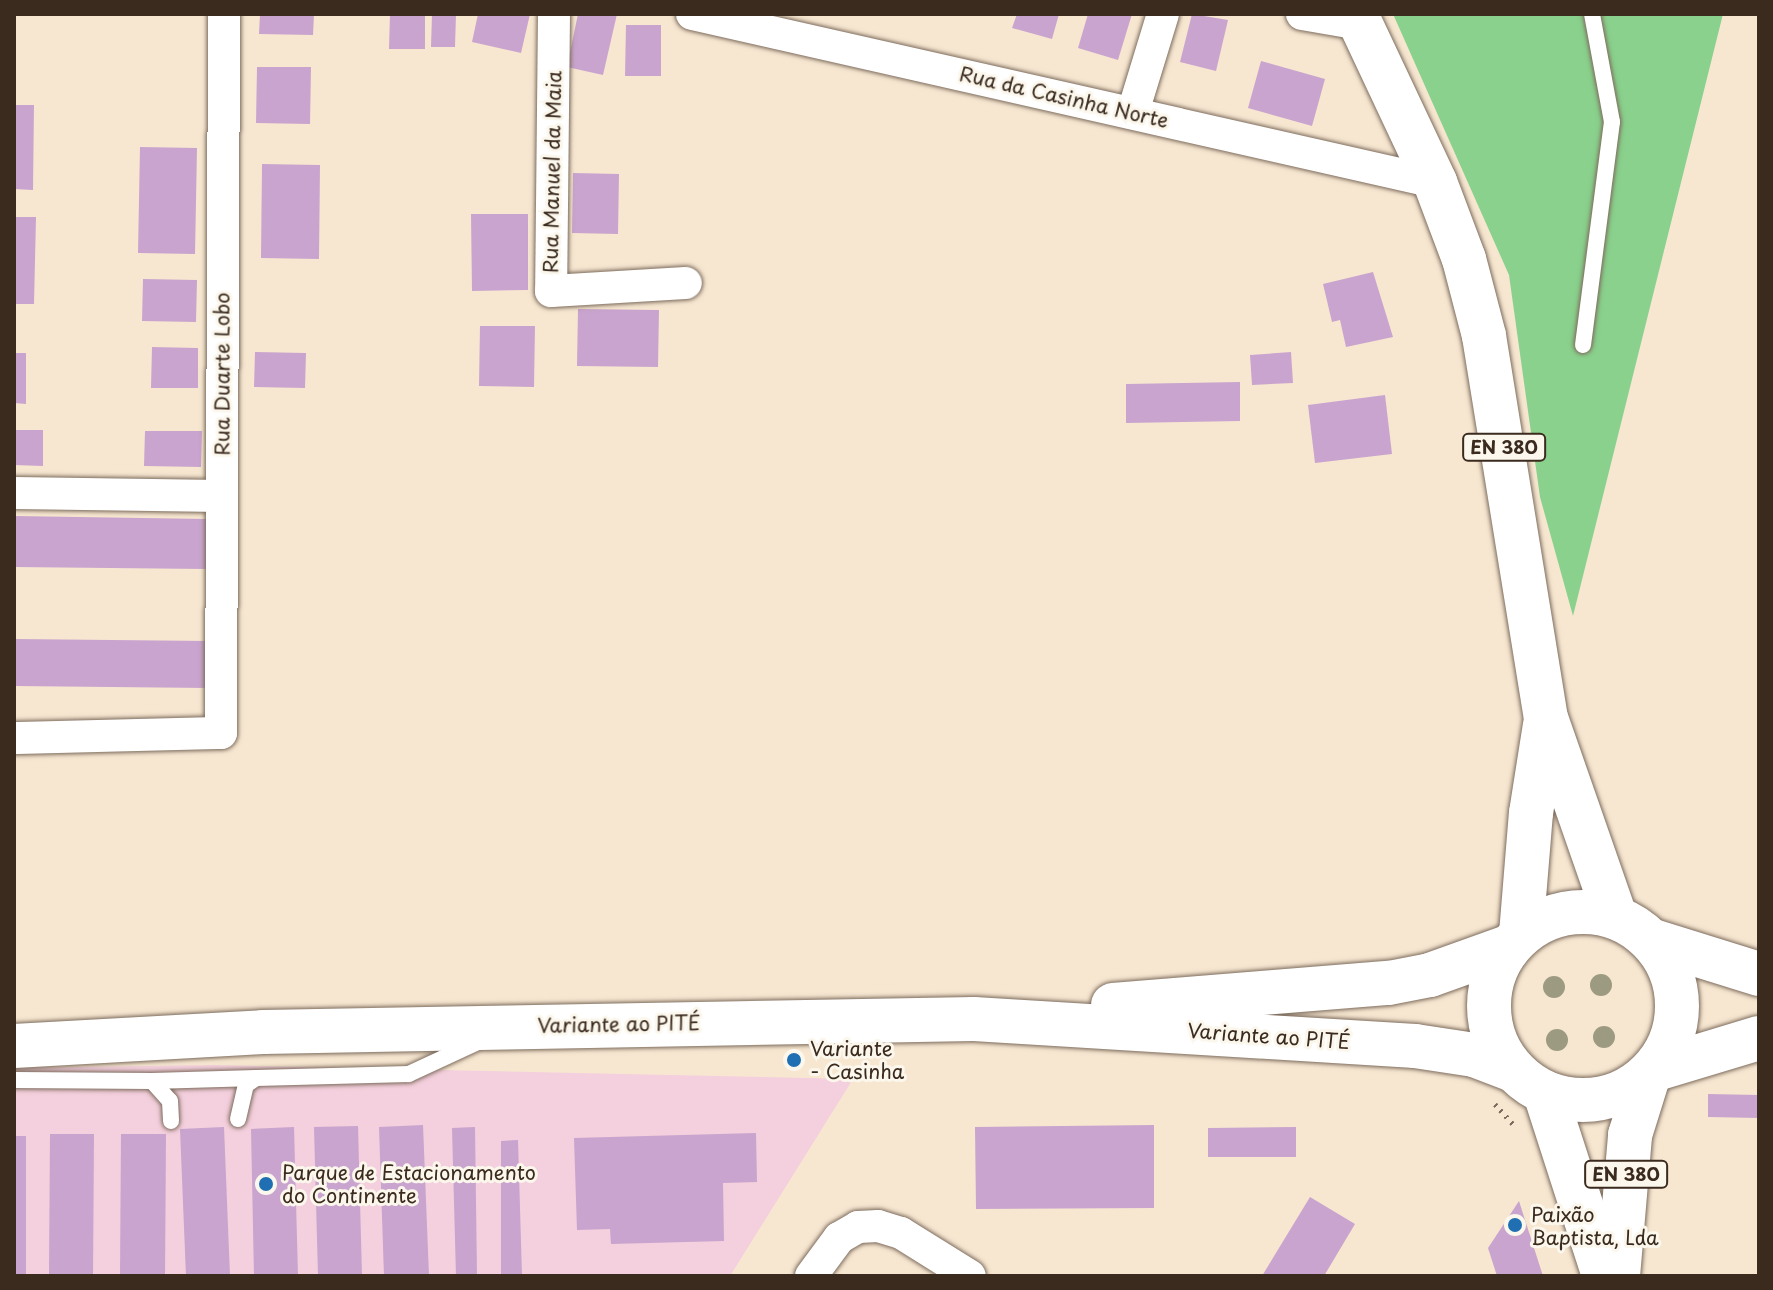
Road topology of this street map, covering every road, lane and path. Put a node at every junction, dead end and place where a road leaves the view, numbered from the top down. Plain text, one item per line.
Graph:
1 (224, 14) edge
2 (554, 14) edge
3 (692, 14) edge
4 (1163, 14) edge
5 (1302, 14) edge
6 (1592, 14) edge
7 (1358, 19) edge
8 (1133, 112) junction
9 (1435, 182) junction
10 (686, 283) dead end
11 (1583, 345) dead end
12 (14, 493) edge
13 (222, 496) junction
14 (1546, 718) junction
15 (14, 738) edge
16 (1615, 916) junction
17 (1515, 941) junction
18 (1653, 941) junction
19 (1759, 974) edge
20 (974, 1019) junction
21 (14, 1022) edge
22 (511, 1026) junction
23 (263, 1032) junction
24 (1759, 1038) edge
25 (14, 1046) edge
26 (1651, 1072) junction
27 (256, 1078) junction
28 (14, 1080) edge
29 (152, 1081) junction
30 (1529, 1081) junction
31 (238, 1119) dead end
32 (171, 1121) dead end
33 (811, 1276) edge
34 (970, 1276) edge
35 (1604, 1276) edge
36 (1618, 1276) edge

1 - 13 street, Rua Duarte Lobo
2 - 10 street, Rua Manuel da Maia
3 - 8 street, Rua da Casinha Norte
4 - 8 street
5 - 7 street
6 - 11 lane
7 - 9 main road, EN 380
8 - 9 street, Rua da Casinha Norte
9 - 14 main road, EN 380
12 - 13 street
13 - 15 street, Rua Duarte Lobo
14 - 16 main road, EN 380
14 - 17 main road, EN 380
16 - 17 main road
16 - 18 main road
17 - 20 main road, Variante ao PITÉ
17 - 30 main road
18 - 19 main road
18 - 26 main road
20 - 22 main road, Variante ao PITÉ
20 - 30 main road, Variante ao PITÉ
21 - 23 main road, Variante ao PITÉ
22 - 23 main road, Variante ao PITÉ
22 - 27 lane
23 - 25 main road, Variante ao PITÉ
24 - 26 main road
26 - 30 main road
26 - 36 main road, EN 380
27 - 29 lane
27 - 31 lane
28 - 29 lane
29 - 32 lane
30 - 35 main road, EN 380
33 - 34 street

